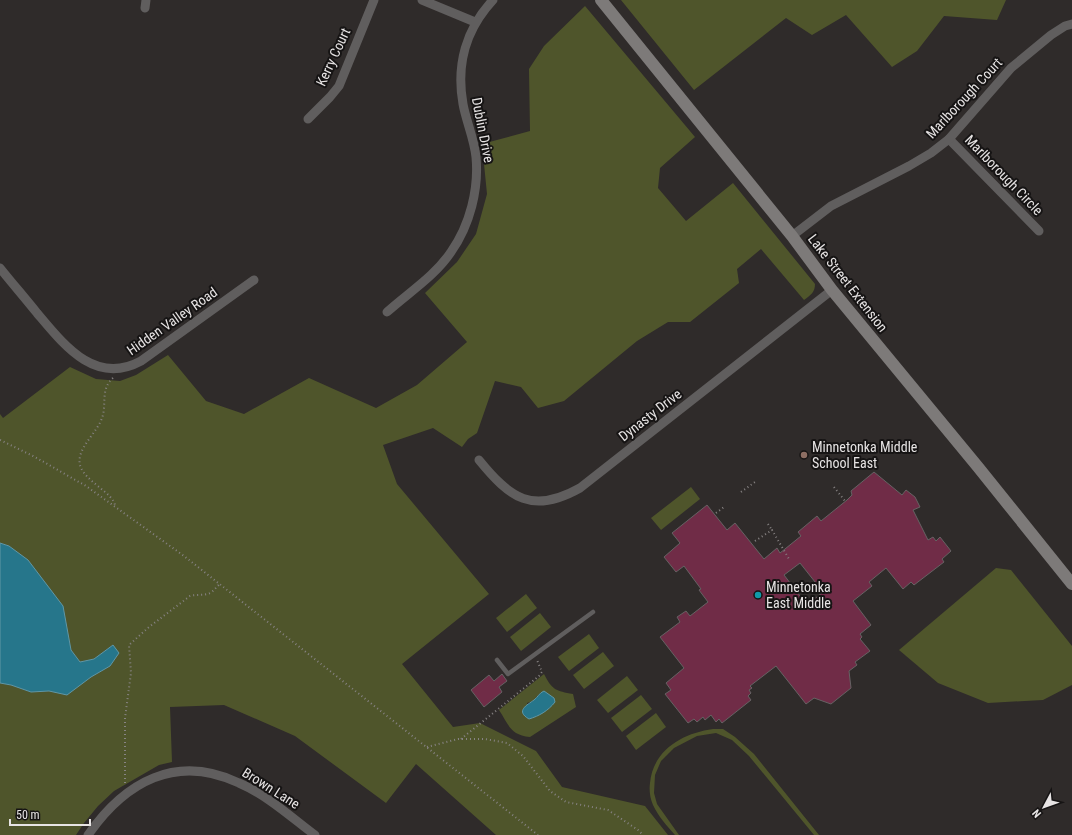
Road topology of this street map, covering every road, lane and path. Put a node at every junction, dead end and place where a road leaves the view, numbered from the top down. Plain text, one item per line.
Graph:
1 (374, 0) edge
2 (422, 0) edge
3 (493, 0) edge
4 (602, 0) edge
5 (475, 22) junction
6 (1072, 24) edge
7 (308, 119) dead end
8 (949, 139) junction
9 (1039, 231) dead end
10 (792, 236) junction
11 (0, 268) edge
12 (254, 280) dead end
13 (832, 290) junction
14 (387, 312) dead end
15 (119, 369) junction
16 (0, 440) edge
17 (479, 460) dead end
18 (755, 482) dead end
19 (834, 487) dead end
20 (741, 492) dead end
21 (845, 501) dead end
22 (115, 506) junction
23 (724, 507) dead end
24 (716, 513) dead end
25 (768, 524) dead end
26 (772, 530) junction
27 (755, 541) dead end
28 (789, 559) dead end
29 (220, 584) junction
30 (1072, 584) edge
31 (593, 612) dead end
32 (536, 653) junction
33 (497, 660) dead end
34 (460, 739) junction
35 (427, 747) junction
36 (126, 794) junction
37 (88, 835) edge
38 (315, 835) edge
39 (538, 835) edge
40 (643, 835) edge

1 - 7 street, Kerry Court
2 - 5 street
3 - 5 street, Dublin Drive
4 - 10 street, Lake Street Extension
5 - 14 street, Dublin Drive
6 - 8 street, Marlborough Court
8 - 9 street, Marlborough Circle
8 - 10 street, Marlborough Court
10 - 13 street, Lake Street Extension
11 - 15 street, Hidden Valley Road
12 - 15 street, Hidden Valley Road
13 - 17 street, Dynasty Drive
13 - 30 street, Lake Street Extension
15 - 22 path
16 - 22 path
18 - 20 path
19 - 21 path
22 - 29 path
23 - 24 path
25 - 26 path
26 - 27 path
26 - 28 path
29 - 35 path
29 - 36 path
31 - 32 lane
32 - 33 lane
32 - 34 path
34 - 35 path
34 - 40 path
35 - 39 path
36 - 37 street, Brown Lane
36 - 38 street, Brown Lane

